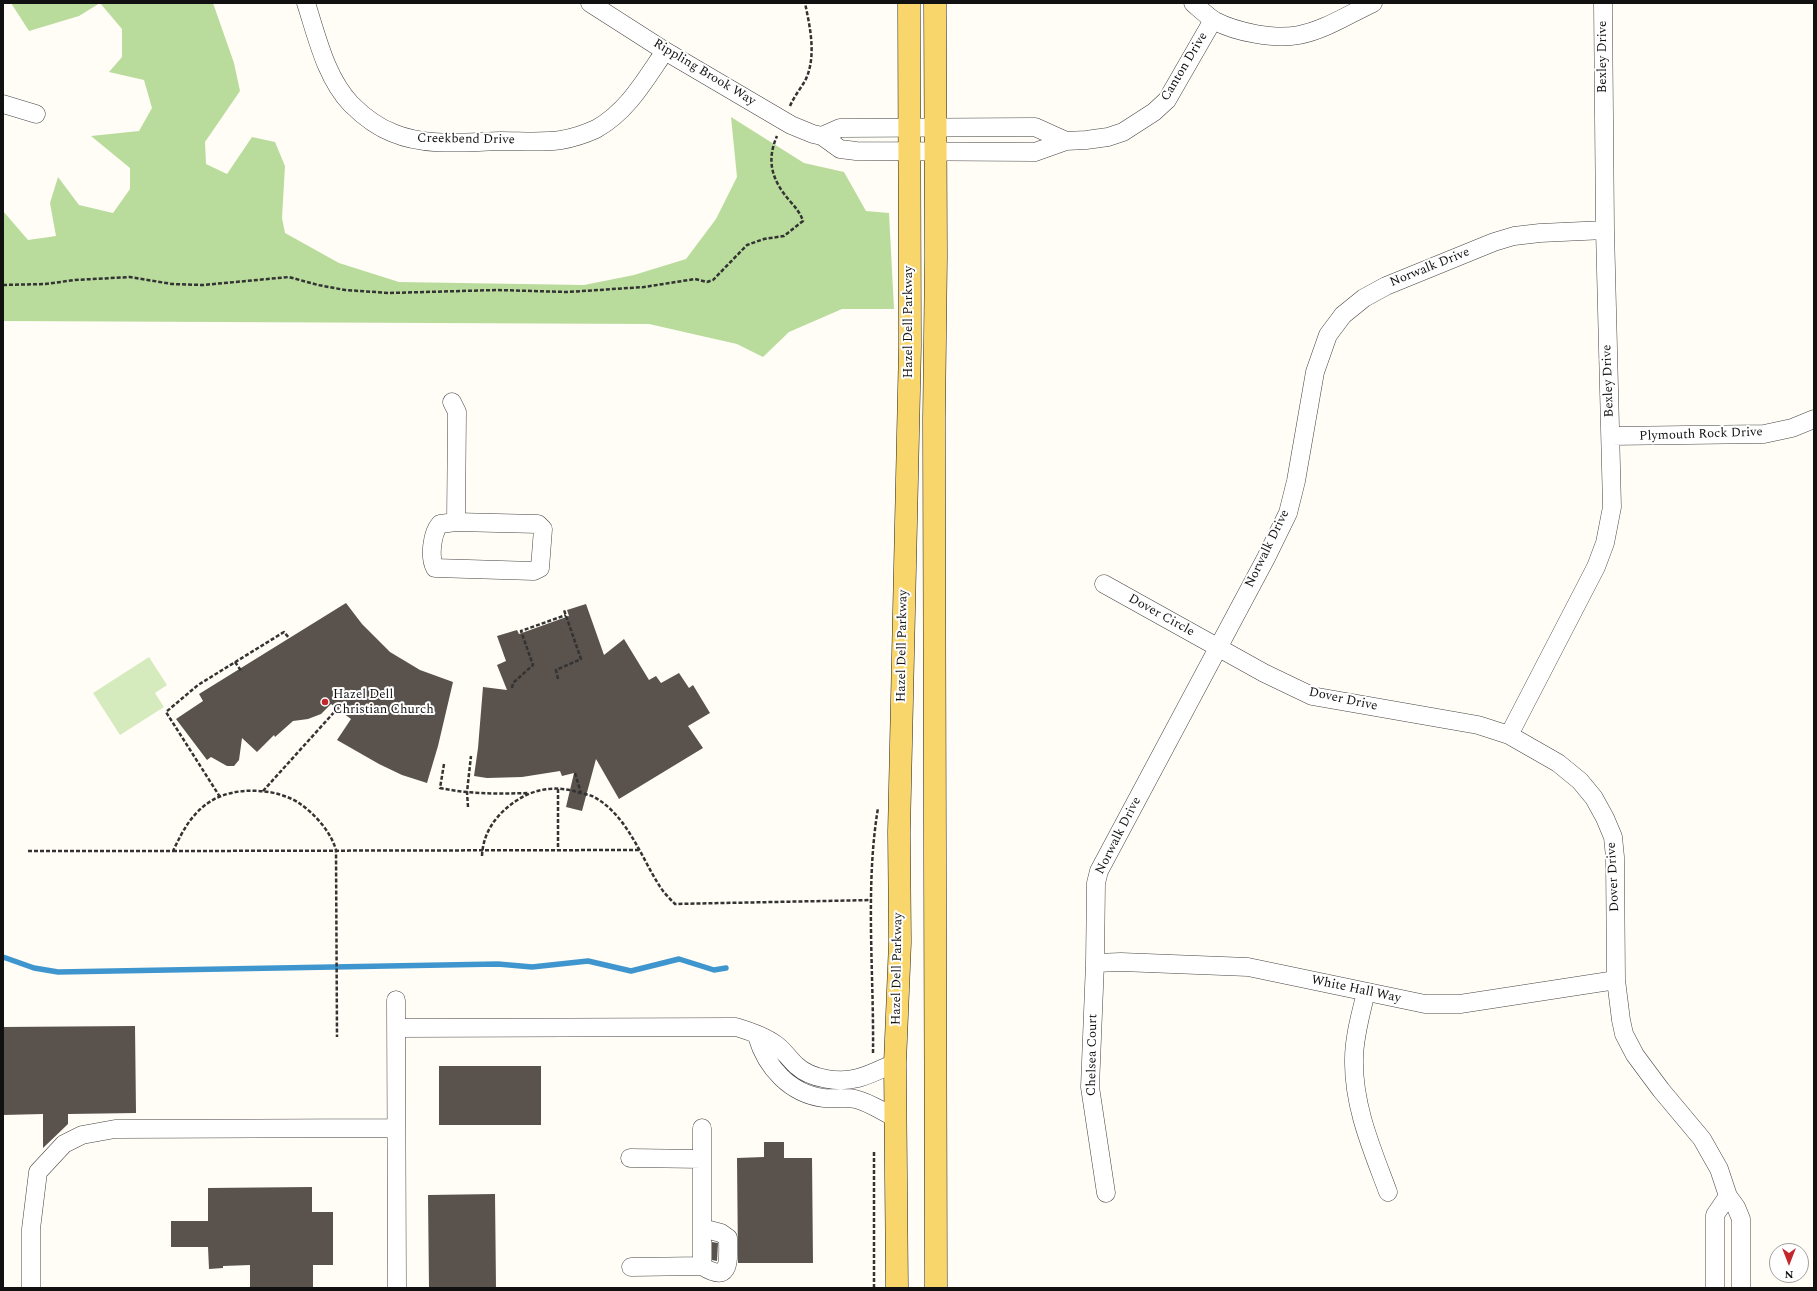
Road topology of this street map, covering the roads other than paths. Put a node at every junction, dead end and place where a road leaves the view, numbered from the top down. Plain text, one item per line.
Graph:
1 (306, 3) edge
2 (590, 3) edge
3 (909, 3) edge
4 (935, 3) edge
5 (1193, 3) edge
6 (1372, 3) edge
7 (1603, 3) edge
8 (1213, 20) junction
9 (665, 51) junction
10 (3, 104) edge
11 (36, 114) dead end
12 (936, 126) junction
13 (909, 127) junction
14 (822, 136) junction
15 (1066, 141) junction
16 (909, 151) junction
17 (936, 152) junction
18 (1604, 230) junction
19 (452, 402) dead end
20 (1814, 419) edge
21 (1611, 436) junction
22 (456, 522) junction
23 (1104, 584) dead end
24 (1218, 648) junction
25 (1509, 735) junction
26 (1095, 963) junction
27 (1616, 980) junction
28 (1366, 992) junction
29 (396, 1000) dead end
30 (396, 1028) junction
31 (756, 1036) junction
32 (896, 1063) junction
33 (896, 1118) junction
34 (395, 1128) junction
35 (702, 1128) dead end
36 (630, 1158) dead end
37 (702, 1159) junction
38 (1388, 1192) dead end
39 (1106, 1193) dead end
40 (1728, 1196) junction
41 (702, 1228) junction
42 (702, 1266) junction
43 (631, 1267) dead end
44 (31, 1288) edge
45 (396, 1288) edge
46 (897, 1288) edge
47 (936, 1288) edge
48 (1715, 1288) edge
49 (1741, 1288) edge

1 - 9 street, Creekbend Drive
2 - 9 street, Rippling Brook Way
3 - 13 main road, Hazel Dell Parkway
4 - 12 main road, Hazel Dell Parkway
5 - 8 street
6 - 8 street
7 - 18 street, Bexley Drive
8 - 15 street, Canton Drive
9 - 14 street, Rippling Brook Way
10 - 11 street
12 - 13 street, Canton Drive
12 - 15 street, Canton Drive
12 - 17 main road, Hazel Dell Parkway
13 - 14 street
13 - 16 main road, Hazel Dell Parkway
14 - 16 street, Rippling Brook Way
15 - 17 street, Canton Drive
16 - 17 street, Rippling Brook Way
16 - 32 main road, Hazel Dell Parkway
17 - 47 main road, Hazel Dell Parkway
18 - 21 street, Bexley Drive
18 - 24 street, Norwalk Drive
19 - 22 street
20 - 21 street, Plymouth Rock Drive
21 - 25 street, Bexley Drive
22 - 22 street
23 - 24 street, Dover Circle
24 - 25 street, Dover Drive
24 - 26 street, Norwalk Drive
25 - 27 street, Dover Drive
26 - 28 street, White Hall Way
26 - 39 street, Chelsea Court
27 - 28 street, White Hall Way
27 - 40 street, Dover Drive
28 - 38 street
29 - 30 street
30 - 31 street
30 - 34 street
31 - 32 street
31 - 33 street
32 - 33 main road, Hazel Dell Parkway
33 - 46 main road, Hazel Dell Parkway
34 - 44 street
34 - 45 street
35 - 37 street
36 - 37 street
37 - 41 street
40 - 48 street
40 - 49 street, Dover Drive
41 - 42 street
41 - 42 street
42 - 43 street

